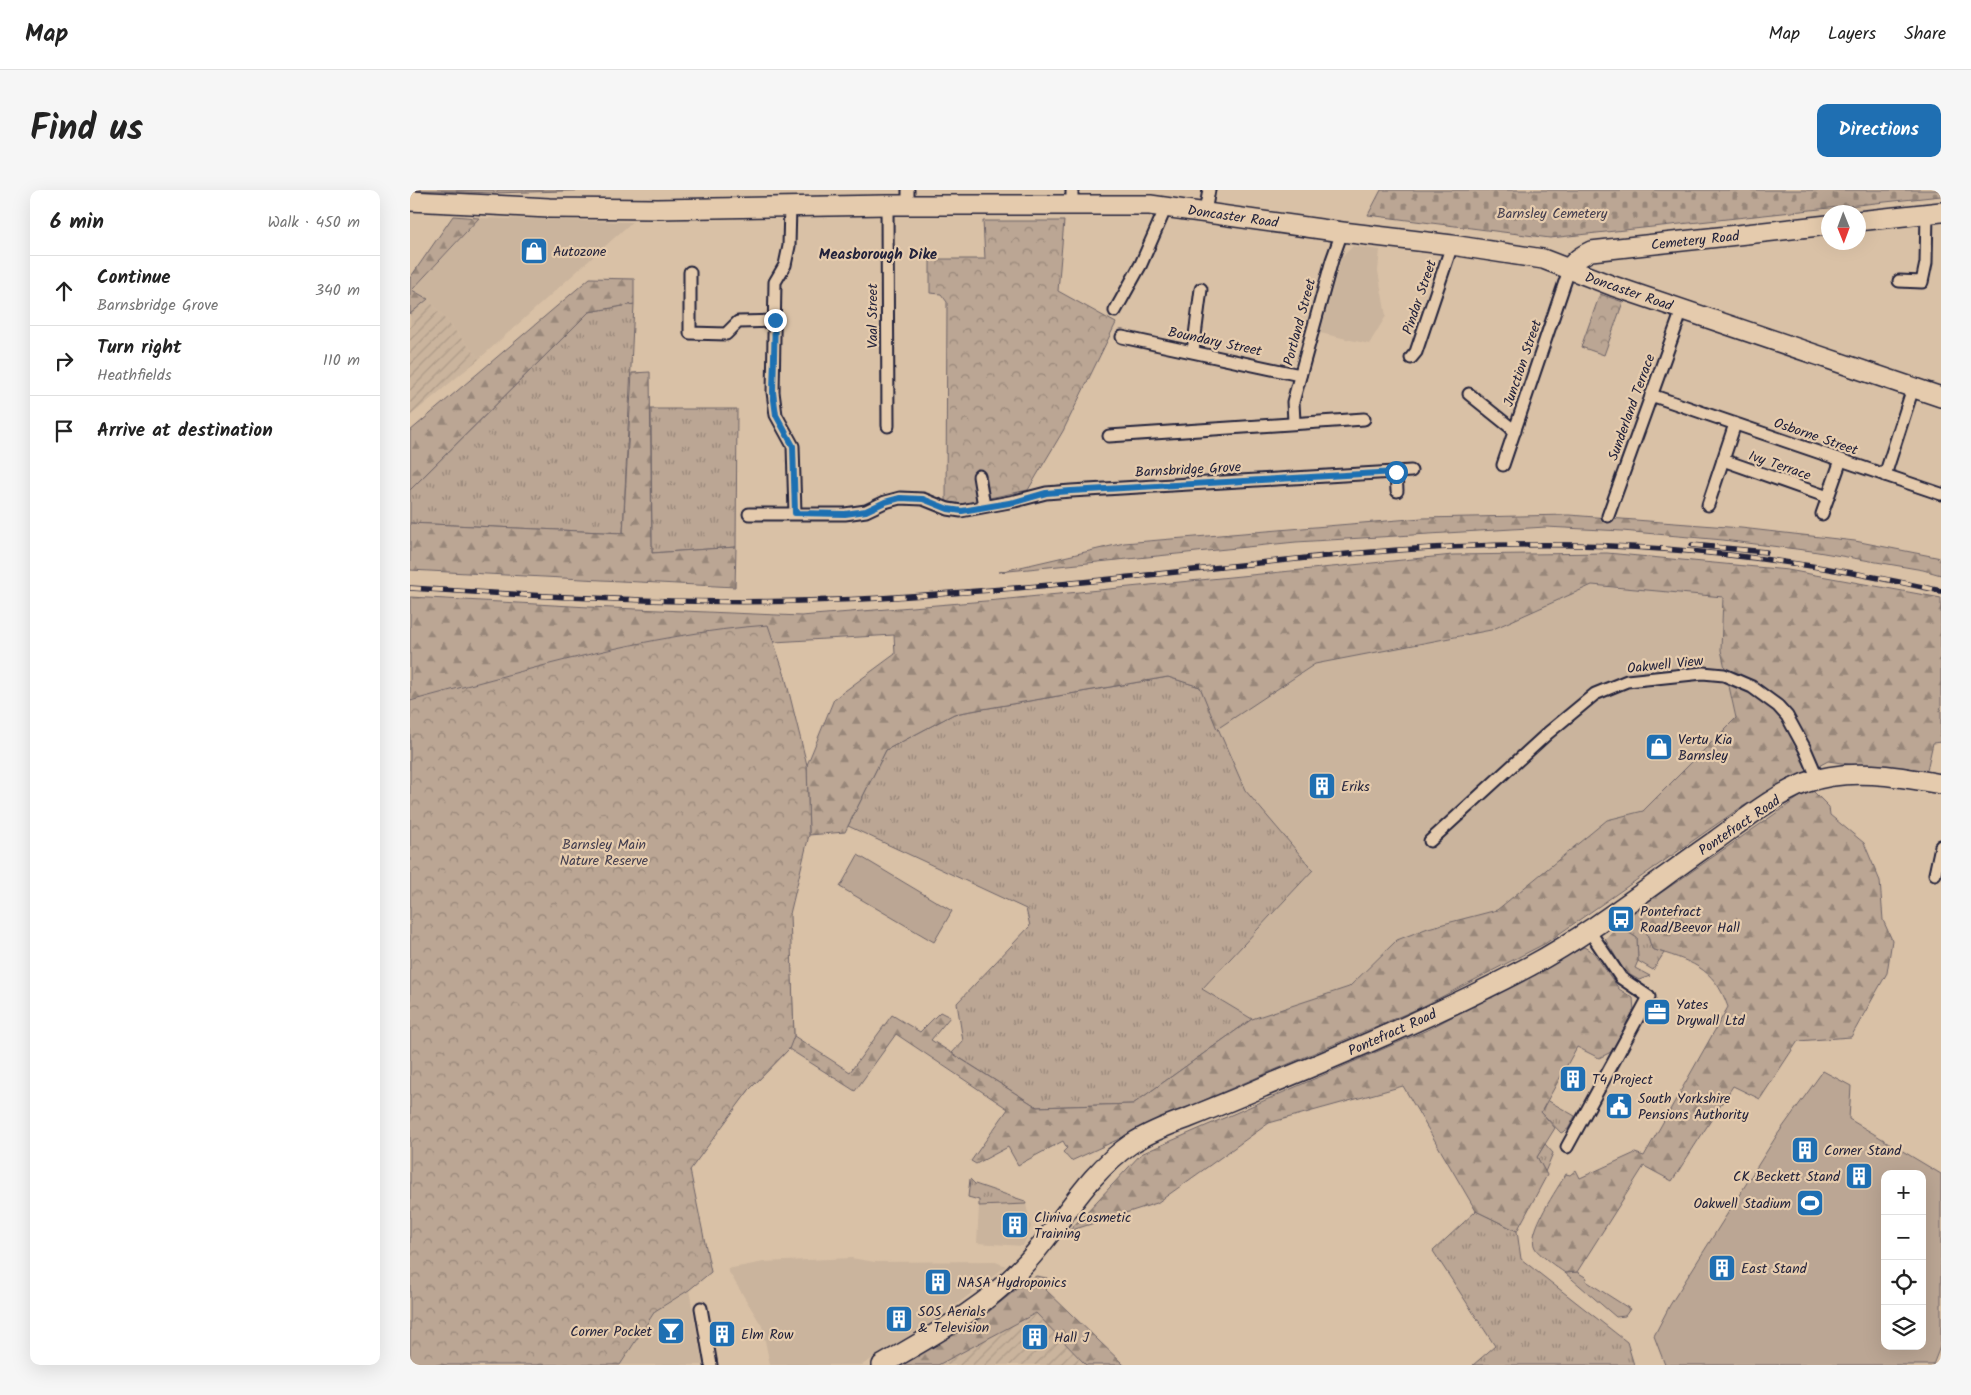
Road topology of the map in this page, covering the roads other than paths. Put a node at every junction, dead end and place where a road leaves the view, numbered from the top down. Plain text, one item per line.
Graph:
1 (1209, 190) edge
2 (1072, 197) edge
3 (908, 198) edge
4 (410, 200) edge
5 (886, 205) junction
6 (790, 206) junction
7 (1166, 207) junction
8 (1205, 212) junction
9 (1934, 213) edge
10 (1866, 220) edge
11 (1821, 226) edge
12 (1342, 232) junction
13 (1452, 245) junction
14 (1611, 249) junction
15 (1591, 251) junction
16 (1543, 259) junction
17 (1570, 270) junction
18 (690, 272) dead end
19 (1899, 281) dead end
20 (1606, 283) junction
21 (1201, 290) dead end
22 (1682, 310) junction
23 (1115, 311) dead end
24 (775, 320) junction
25 (1122, 336) dead end
26 (1193, 351) junction
27 (1411, 358) dead end
28 (1300, 376) junction
29 (1913, 388) junction
30 (1469, 394) dead end
31 (1651, 395) junction
32 (1941, 397) edge
33 (1364, 419) dead end
34 (1294, 422) junction
35 (1735, 424) junction
36 (888, 426) dead end
37 (1514, 431) junction
38 (1109, 436) dead end
39 (1723, 460) junction
40 (1841, 460) junction
41 (1503, 465) dead end
42 (1411, 471) dead end
43 (1396, 472) junction
44 (1885, 475) junction
45 (979, 476) dead end
46 (1397, 491) dead end
47 (1941, 494) edge
48 (1828, 497) junction
49 (1708, 505) dead end
50 (984, 506) junction
51 (795, 513) junction
52 (749, 514) dead end
53 (1822, 514) dead end
54 (1608, 516) dead end
55 (1818, 779) junction
56 (1941, 784) edge
57 (1430, 841) dead end
58 (1941, 846) edge
59 (1935, 874) dead end
60 (1588, 930) junction
61 (1567, 1147) dead end
62 (701, 1308) dead end
63 (711, 1365) edge
64 (882, 1365) edge

1 - 8 street
2 - 3 highway, Doncaster Road
2 - 7 highway, Doncaster Road
3 - 5 highway, Doncaster Road
4 - 6 highway, Doncaster Road
5 - 6 highway, Doncaster Road
5 - 36 street, Vaal Street
6 - 24 street
7 - 8 highway, Doncaster Road
7 - 23 street
8 - 12 highway, Doncaster Road
9 - 10 highway
9 - 19 street
11 - 14 highway, Cemetery Road
12 - 13 highway, Doncaster Road
12 - 28 street, Portland Street
13 - 16 highway, Doncaster Road
13 - 27 street, Pindar Street
14 - 15 highway, Cemetery Road
14 - 20 highway
15 - 16 highway, Cemetery Road
15 - 17 highway
16 - 17 highway, Doncaster Road
17 - 20 highway, Doncaster Road
17 - 37 street, Junction Street
18 - 24 street
20 - 22 highway, Doncaster Road
21 - 26 street
22 - 29 highway, Doncaster Road
22 - 31 street, Sunderland Terrace
24 - 51 street
25 - 26 street, Boundary Street
26 - 28 street, Boundary Street
28 - 34 street, Portland Street
29 - 32 highway, Doncaster Road
29 - 44 street
30 - 37 street
31 - 35 street, Osborne Street
31 - 54 street, Sunderland Terrace
33 - 34 street
34 - 38 street
35 - 39 street
35 - 40 street, Osborne Street
37 - 41 street, Junction Street
39 - 48 street, Ivy Terrace
39 - 49 street
40 - 44 street, Osborne Street
40 - 48 street
42 - 43 street, Barnsbridge Grove
43 - 46 street
43 - 50 street, Barnsbridge Grove
44 - 47 street, Osborne Street
45 - 50 street
48 - 53 street
50 - 51 street, Barnsbridge Grove
51 - 52 street, Barnsbridge Grove
55 - 56 highway, Pontefract Road
55 - 57 street, Oakwell View
55 - 60 highway, Pontefract Road
58 - 59 street
60 - 61 street
60 - 64 highway, Pontefract Road
62 - 63 street

